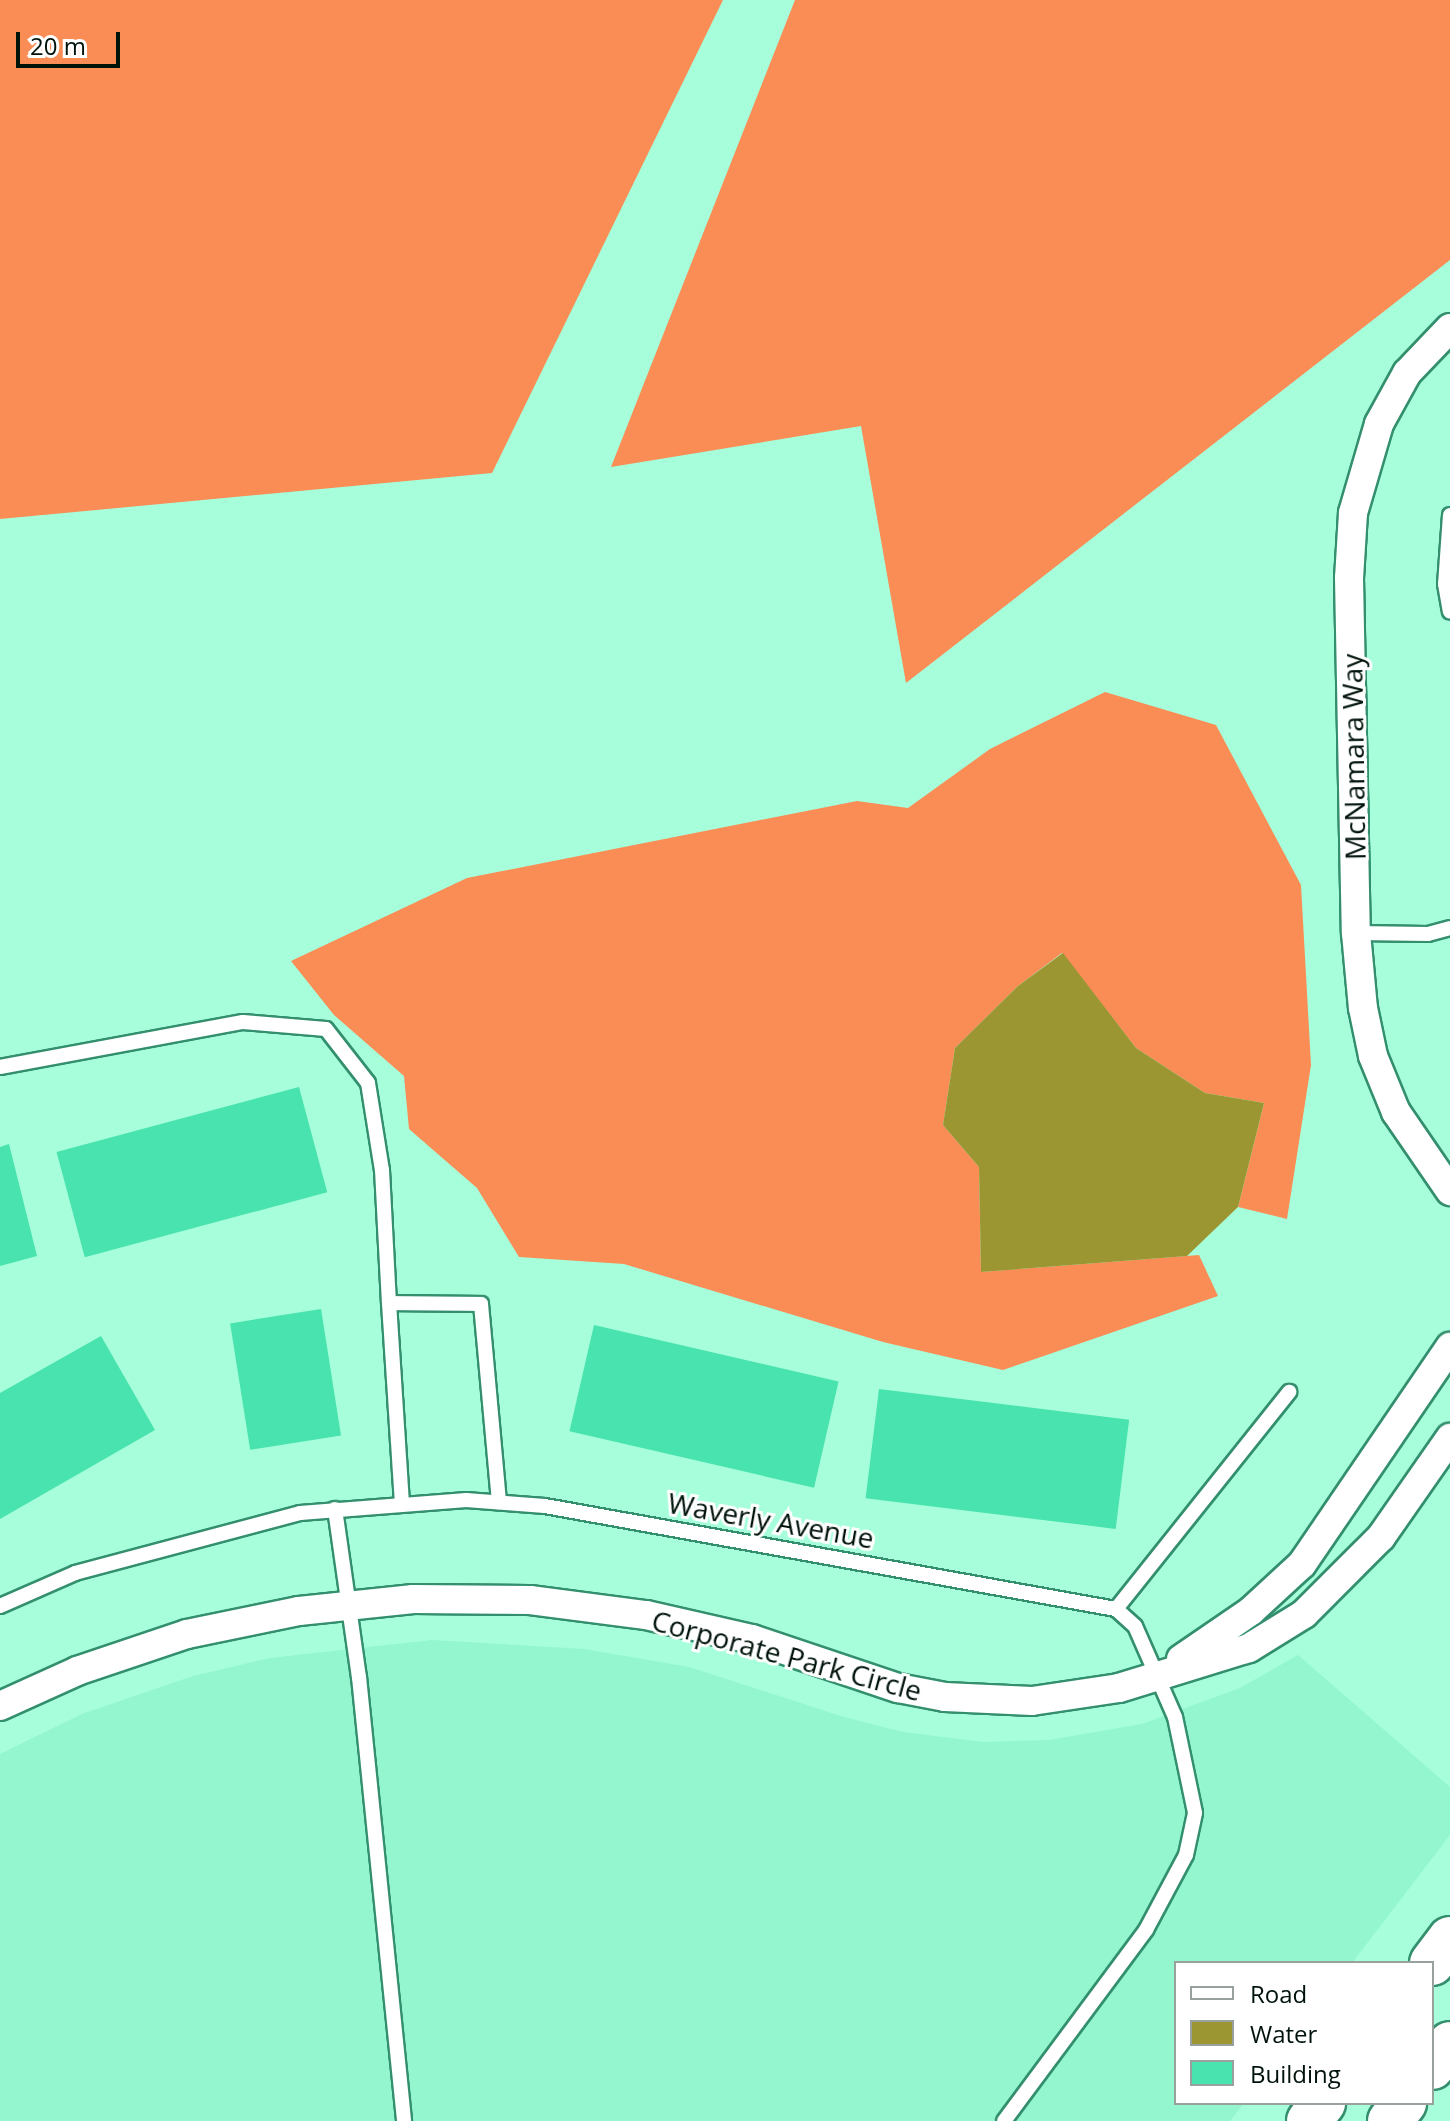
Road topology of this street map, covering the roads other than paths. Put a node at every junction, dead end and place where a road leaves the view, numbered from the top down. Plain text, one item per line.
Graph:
1 (1450, 328) edge
2 (1450, 515) edge
3 (1450, 612) edge
4 (1450, 928) edge
5 (1356, 933) junction
6 (0, 1067) edge
7 (1450, 1191) edge
8 (389, 1303) junction
9 (1450, 1347) edge
10 (1289, 1392) dead end
11 (1450, 1438) edge
12 (499, 1502) junction
13 (402, 1503) junction
14 (335, 1509) junction
15 (348, 1603) junction
16 (0, 1606) edge
17 (1116, 1609) junction
18 (1157, 1675) junction
19 (0, 1706) edge
20 (1450, 1939) edge
21 (1434, 1961) edge
22 (1450, 2044) edge
23 (1434, 2064) edge
24 (1321, 2105) edge
25 (1402, 2105) edge
26 (404, 2121) edge
27 (1004, 2121) edge
28 (1309, 2121) edge
29 (1390, 2121) edge

1 - 5 street, McNamara Way
2 - 3 lane
4 - 5 lane
5 - 7 street, McNamara Way
6 - 8 lane
8 - 12 lane
8 - 13 lane
9 - 18 street, Corporate Park Circle
10 - 17 lane
11 - 18 street, Corporate Park Circle
12 - 13 lane, Waverly Avenue
12 - 17 lane, Waverly Avenue
13 - 14 lane, Waverly Avenue
14 - 15 lane
14 - 16 lane, Waverly Avenue
15 - 18 street, Corporate Park Circle
15 - 19 street, Corporate Park Circle
15 - 26 lane
17 - 18 lane
18 - 27 lane
20 - 21 highway
22 - 23 highway
24 - 28 highway
25 - 29 highway

